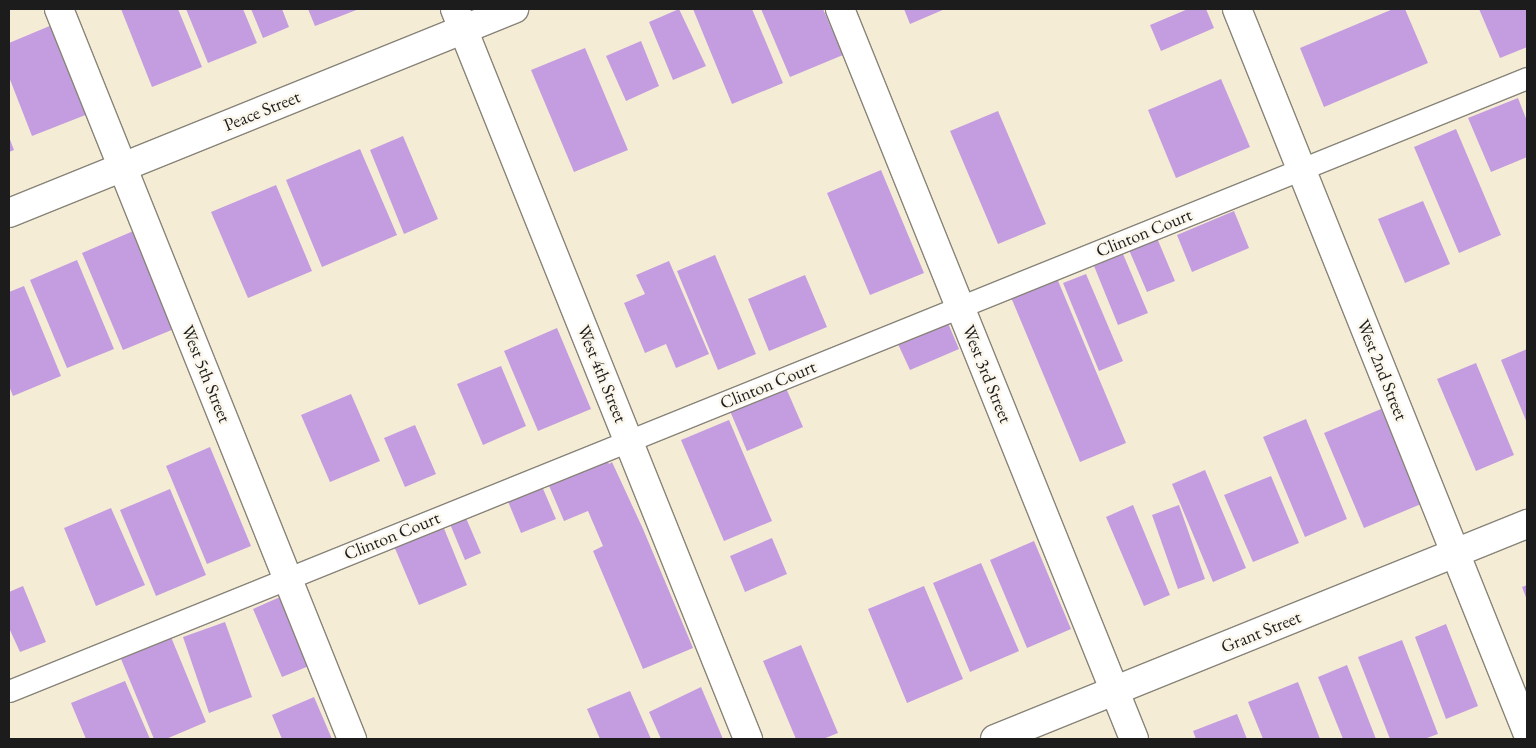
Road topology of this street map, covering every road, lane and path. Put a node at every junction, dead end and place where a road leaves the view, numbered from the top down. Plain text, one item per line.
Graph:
1 (59, 9) edge
2 (514, 9) edge
3 (840, 9) edge
4 (1237, 9) edge
5 (459, 19) edge
6 (1527, 78) edge
7 (122, 167) junction
8 (1302, 169) junction
9 (9, 213) edge
10 (960, 307) junction
11 (628, 441) junction
12 (1527, 524) edge
13 (1456, 554) junction
14 (288, 578) junction
15 (9, 691) edge
16 (1114, 691) junction
17 (1527, 732) edge
18 (352, 739) edge
19 (748, 739) edge
20 (995, 739) edge
21 (1134, 739) edge

1 - 7 street, West 5th Street
2 - 5 street, Peace Street
3 - 10 street, West 3rd Street
4 - 8 street, West 2nd Street
5 - 7 street, Peace Street
5 - 11 street, West 4th Street
6 - 8 lane, Clinton Court
7 - 9 street, Peace Street
7 - 14 street, West 5th Street
8 - 10 lane, Clinton Court
8 - 13 street, West 2nd Street
10 - 11 lane, Clinton Court
10 - 16 street, West 3rd Street
11 - 14 lane, Clinton Court
11 - 19 street, West 4th Street
12 - 13 street, Grant Street
13 - 16 street, Grant Street
13 - 17 street, West 2nd Street
14 - 15 lane, Clinton Court
14 - 18 street, West 5th Street
16 - 20 street, Grant Street
16 - 21 street, West 3rd Street

